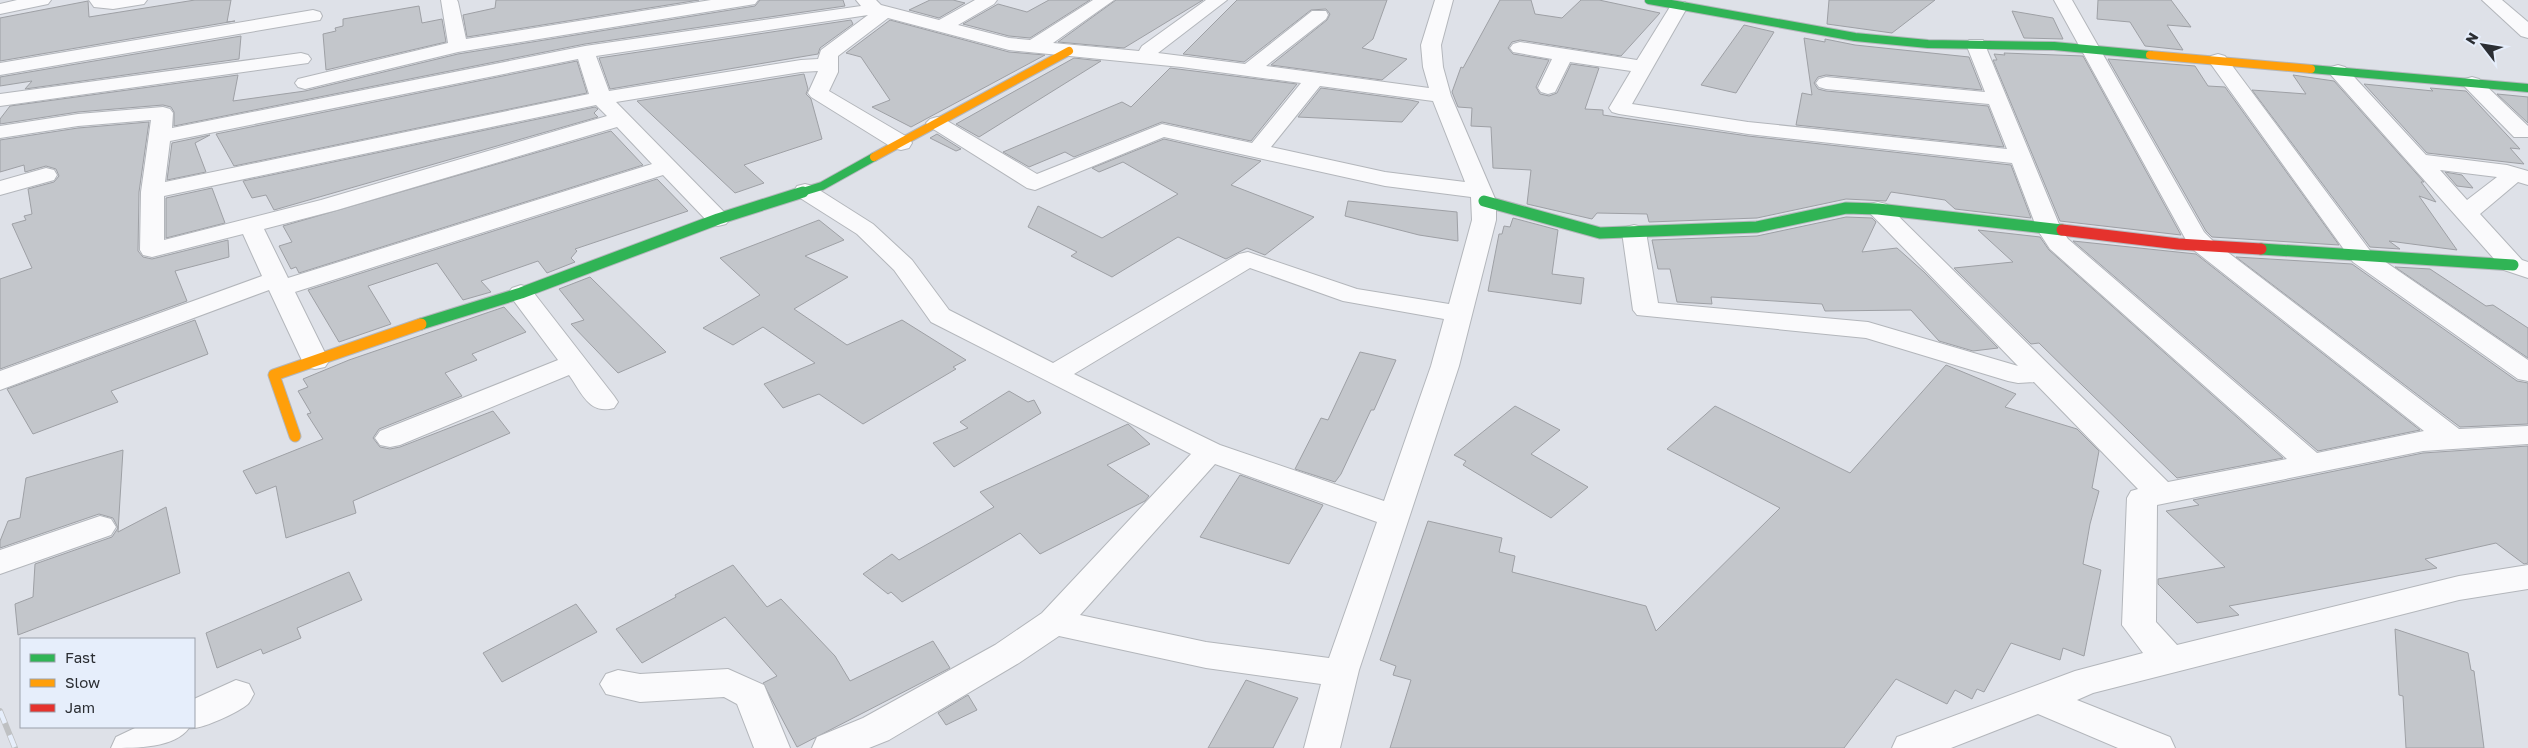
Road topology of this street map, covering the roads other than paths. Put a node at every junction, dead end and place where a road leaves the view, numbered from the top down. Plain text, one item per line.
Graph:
1 (42, 0) edge
2 (98, 0) edge
3 (138, 0) edge
4 (749, 0) edge
5 (988, 0) edge
6 (1105, 0) edge
7 (1218, 0) edge
8 (1444, 0) edge
9 (1649, 0) edge
10 (2063, 0) edge
11 (2491, 0) edge
12 (449, 2) dead end
13 (1680, 6) junction
14 (875, 7) edge
15 (315, 8) edge
16 (0, 9) edge
17 (1320, 15) dead end
18 (941, 27) junction
19 (91, 32) dead end
20 (2528, 32) edge
21 (1976, 44) junction
22 (303, 46) junction
23 (458, 46) junction
24 (1033, 47) junction
25 (1520, 48) dead end
26 (2092, 49) junction
27 (1069, 51) junction
28 (585, 52) junction
29 (85, 55) junction
30 (1563, 55) junction
31 (1148, 58) junction
32 (2218, 60) junction
33 (828, 65) junction
34 (1643, 67) junction
35 (0, 69) edge
36 (1248, 70) junction
37 (2338, 71) junction
38 (1315, 79) junction
39 (305, 83) junction
40 (1826, 83) dead end
41 (2472, 83) junction
42 (1548, 88) dead end
43 (2528, 88) edge
44 (1441, 96) junction
45 (601, 98) junction
46 (1998, 99) junction
47 (0, 100) edge
48 (308, 106) junction
49 (621, 119) junction
50 (937, 123) junction
51 (0, 132) edge
52 (2522, 132) dead end
53 (160, 137) junction
54 (900, 143) junction
55 (1257, 151) junction
56 (2020, 157) junction
57 (2419, 161) junction
58 (667, 166) junction
59 (46, 175) dead end
60 (2522, 176) edge
61 (0, 188) edge
62 (152, 192) junction
63 (805, 192) junction
64 (1482, 196) junction
65 (1878, 208) junction
66 (2466, 213) junction
67 (718, 218) junction
68 (251, 226) junction
69 (2048, 229) junction
70 (1634, 232) junction
71 (2204, 246) junction
72 (2362, 257) junction
73 (2521, 268) edge
74 (279, 284) junction
75 (521, 293) junction
76 (1460, 314) junction
77 (315, 361) junction
78 (575, 363) junction
79 (2042, 372) junction
80 (2528, 373) edge
81 (1054, 374) junction
82 (0, 381) edge
83 (604, 402) dead end
84 (2528, 435) edge
85 (295, 436) dead end
86 (390, 438) dead end
87 (2452, 439) junction
88 (1210, 452) junction
89 (2312, 464) junction
90 (2161, 494) junction
91 (1393, 516) junction
92 (100, 527) dead end
93 (0, 562) edge
94 (2528, 577) edge
95 (1054, 622) junction
96 (2170, 661) junction
97 (1342, 673) junction
98 (618, 684) dead end
99 (236, 694) dead end
100 (2038, 699) junction
101 (195, 714) edge
102 (169, 728) edge
103 (129, 748) edge
104 (772, 748) edge
105 (830, 748) edge
106 (1322, 748) edge
107 (1910, 748) edge
108 (2157, 748) edge

1 - 16 street
2 - 3 street
4 - 23 street
5 - 18 street
6 - 24 street
7 - 31 street
8 - 44 street
9 - 13 street
10 - 26 street
11 - 20 street
12 - 23 street
13 - 21 street
13 - 34 street
14 - 18 street
14 - 28 street
14 - 33 street
15 - 22 street
15 - 29 street
17 - 36 street
18 - 24 street
19 - 29 street
21 - 26 street
21 - 46 street
22 - 39 street
22 - 47 street
23 - 39 street
24 - 27 street
25 - 30 street
26 - 32 street
26 - 71 street
27 - 31 street
27 - 50 street
28 - 45 street
28 - 48 street
29 - 35 street
30 - 34 street
30 - 42 street
31 - 36 street
32 - 37 street
32 - 72 street
33 - 45 street
33 - 54 street
34 - 56 street
36 - 38 street
37 - 41 street
37 - 57 street
38 - 44 street
38 - 55 street
39 - 48 street
40 - 46 street
41 - 43 street
41 - 52 street
44 - 64 street
45 - 49 street
45 - 62 street
46 - 56 street
48 - 53 street
49 - 58 street
49 - 68 street
50 - 54 street
50 - 55 street
51 - 53 street
53 - 62 street
54 - 63 street
55 - 64 street
56 - 69 street
57 - 60 street
57 - 66 street
58 - 67 street
58 - 74 street
59 - 61 street
60 - 66 street
62 - 68 street
63 - 67 street
63 - 81 street
64 - 70 street
64 - 76 street
65 - 69 street
65 - 70 street
65 - 79 street
66 - 73 street
67 - 75 street
68 - 74 street
69 - 71 street
69 - 89 street
70 - 79 street
71 - 72 street
71 - 87 street
72 - 73 street
72 - 80 street
74 - 77 street
74 - 82 street
75 - 77 street
75 - 78 street
76 - 81 street
76 - 91 street
77 - 85 street
78 - 83 street
78 - 86 street
79 - 90 street
81 - 88 street
84 - 87 street
87 - 89 street
88 - 91 street
88 - 95 street
89 - 90 street
90 - 96 street
91 - 97 street
92 - 93 street
94 - 96 street
95 - 97 street
95 - 105 street
96 - 100 street
97 - 106 street
98 - 104 street
99 - 101 street
100 - 107 street
100 - 108 street
102 - 103 street

